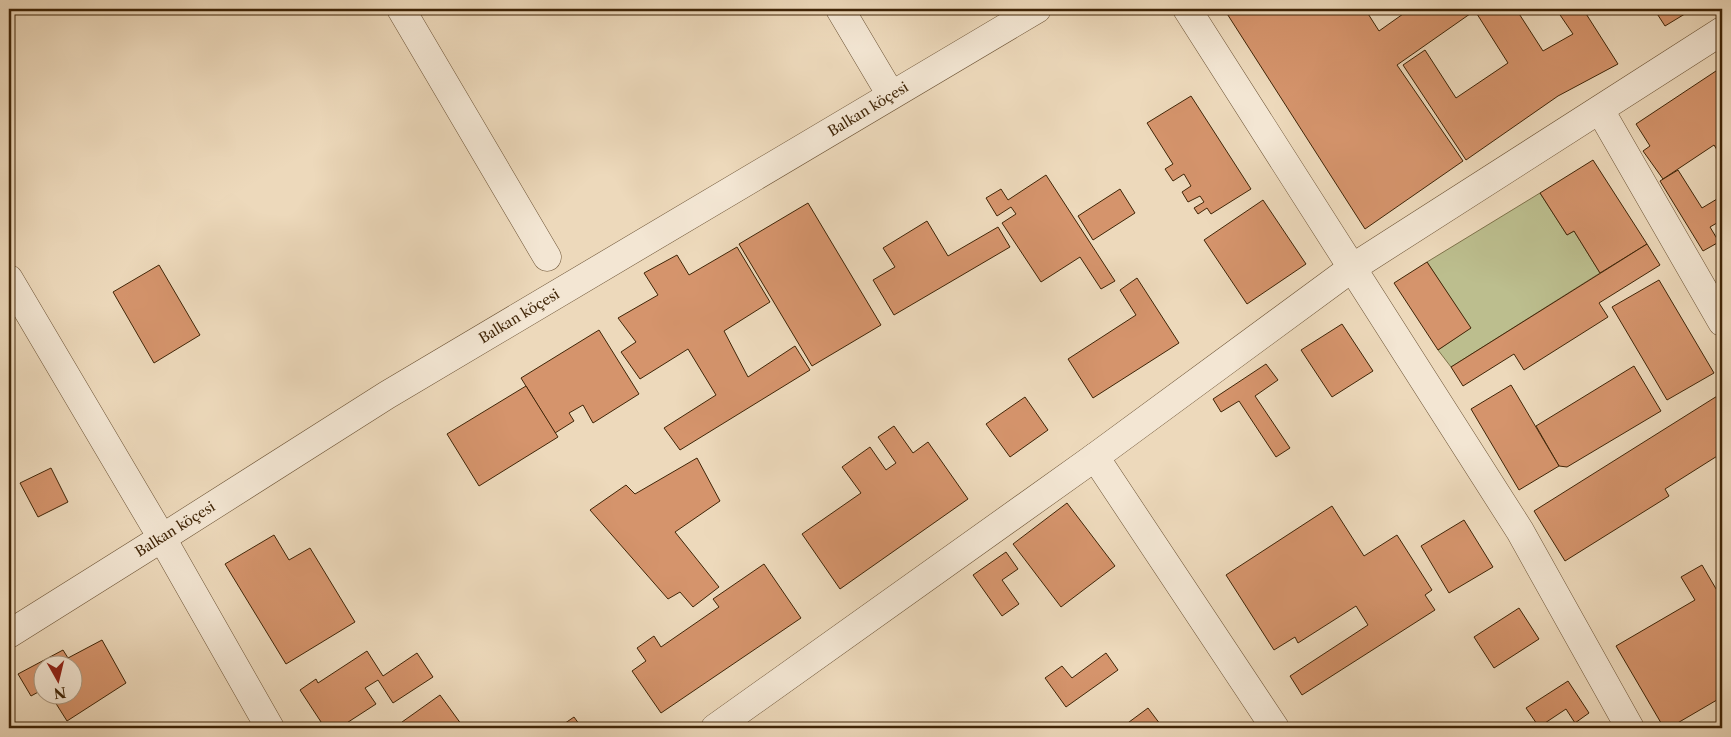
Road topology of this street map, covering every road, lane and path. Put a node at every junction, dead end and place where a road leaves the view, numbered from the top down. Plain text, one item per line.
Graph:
1 (401, 9) edge
2 (840, 9) edge
3 (1037, 9) edge
4 (1187, 9) edge
5 (1722, 32) edge
6 (891, 95) junction
7 (1600, 110) junction
8 (548, 258) dead end
9 (1352, 268) junction
10 (9, 279) edge
11 (1722, 322) edge
12 (1095, 457) junction
13 (162, 538) junction
14 (9, 634) edge
15 (270, 728) edge
16 (715, 728) edge
17 (1275, 728) edge
18 (1630, 728) edge

1 - 8 street
2 - 6 street
3 - 6 street, Balkan köçesi
4 - 9 street
5 - 7 street
6 - 13 street, Balkan köçesi
7 - 9 street
7 - 11 street
9 - 12 street
9 - 18 street
10 - 13 street
12 - 16 street
12 - 17 street
13 - 14 street, Balkan köçesi
13 - 15 street

